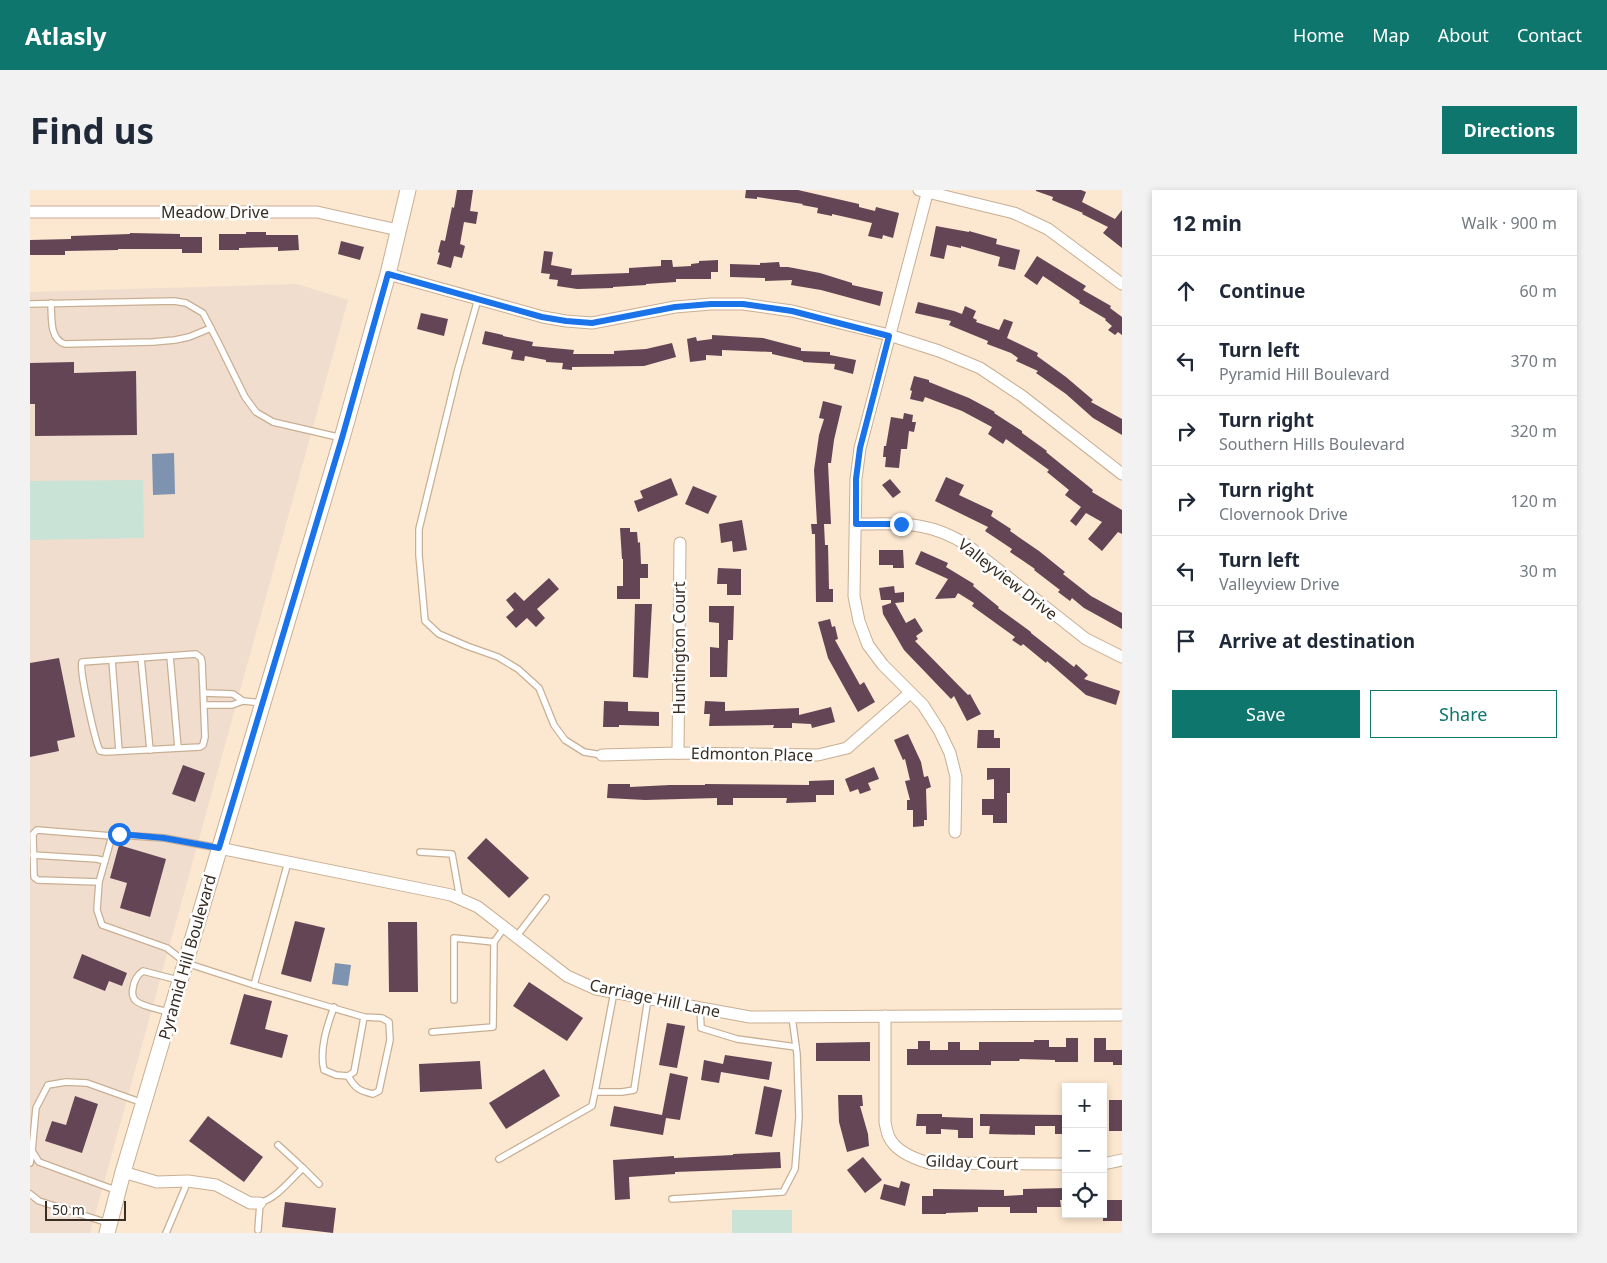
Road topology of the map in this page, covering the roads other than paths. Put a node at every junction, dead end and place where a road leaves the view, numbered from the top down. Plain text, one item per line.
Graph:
1 (408, 190) edge
2 (924, 191) edge
3 (30, 212) edge
4 (398, 230) junction
5 (388, 274) junction
6 (1122, 284) edge
7 (478, 298) junction
8 (51, 303) junction
9 (30, 304) edge
10 (211, 328) junction
11 (889, 336) junction
12 (342, 438) junction
13 (1122, 474) edge
14 (856, 524) junction
15 (680, 543) dead end
16 (170, 656) junction
17 (1122, 656) edge
18 (141, 658) junction
19 (112, 660) junction
20 (204, 693) junction
21 (910, 693) junction
22 (243, 701) junction
23 (262, 703) junction
24 (204, 705) junction
25 (178, 748) junction
26 (150, 750) junction
27 (120, 751) junction
28 (678, 753) junction
29 (602, 755) joint
30 (955, 832) dead end
31 (112, 836) junction
32 (219, 848) junction
33 (420, 852) dead end
34 (33, 855) junction
35 (105, 861) junction
36 (288, 862) junction
37 (98, 882) junction
38 (546, 898) dead end
39 (460, 899) junction
40 (504, 928) junction
41 (516, 937) junction
42 (494, 942) junction
43 (186, 963) junction
44 (180, 980) junction
45 (254, 985) junction
46 (614, 992) junction
47 (648, 998) junction
48 (454, 1000) dead end
49 (334, 1007) junction
50 (700, 1008) junction
51 (171, 1013) junction
52 (1122, 1014) edge
53 (792, 1016) junction
54 (885, 1016) junction
55 (364, 1017) junction
56 (432, 1032) dead end
57 (796, 1047) junction
58 (348, 1076) junction
59 (595, 1092) junction
60 (144, 1103) junction
61 (278, 1145) dead end
62 (32, 1151) junction
63 (499, 1159) dead end
64 (1122, 1160) edge
65 (30, 1163) edge
66 (1107, 1163) edge
67 (1062, 1164) edge
68 (302, 1168) junction
69 (123, 1172) junction
70 (188, 1180) junction
71 (319, 1184) dead end
72 (118, 1191) junction
73 (30, 1194) edge
74 (672, 1199) dead end
75 (260, 1203) junction
76 (108, 1228) edge
77 (258, 1230) dead end
78 (166, 1233) edge

1 - 4 main road, Pyramid Hill Boulevard
2 - 6 street
2 - 11 street
3 - 4 street, Meadow Drive
4 - 5 main road, Pyramid Hill Boulevard
5 - 7 street
5 - 12 main road, Pyramid Hill Boulevard
7 - 11 street
7 - 29 lane
8 - 9 lane
8 - 10 lane
8 - 10 lane
10 - 12 lane
11 - 13 street
11 - 14 street
12 - 23 main road, Pyramid Hill Boulevard
14 - 17 street, Valleyview Drive
14 - 21 street
15 - 28 street, Huntington Court
16 - 18 lane
16 - 20 lane
16 - 25 lane
18 - 19 lane
18 - 26 lane
19 - 27 lane
19 - 27 lane
20 - 22 lane
20 - 24 lane
21 - 28 street, Edmonton Place
21 - 30 street
22 - 23 lane
22 - 24 lane
23 - 32 main road, Pyramid Hill Boulevard
24 - 25 lane
25 - 26 lane
26 - 27 lane
28 - 29 street, Edmonton Place
31 - 32 lane
31 - 34 lane
31 - 35 lane
32 - 36 street, Carriage Hill Lane
32 - 43 main road, Pyramid Hill Boulevard
33 - 39 lane
34 - 35 lane
34 - 37 lane
35 - 37 lane
36 - 39 street, Carriage Hill Lane
36 - 45 lane
37 - 43 lane
38 - 41 lane
39 - 40 street, Carriage Hill Lane
40 - 41 street, Carriage Hill Lane
40 - 42 lane
41 - 46 street, Carriage Hill Lane
42 - 48 lane
42 - 56 lane
43 - 44 main road, Pyramid Hill Boulevard
43 - 45 lane
44 - 51 main road, Pyramid Hill Boulevard
44 - 51 lane
45 - 49 lane
46 - 47 street, Carriage Hill Lane
46 - 59 lane
47 - 50 street, Carriage Hill Lane
47 - 59 lane
49 - 55 lane
49 - 58 lane
50 - 53 street, Carriage Hill Lane
50 - 57 lane
51 - 60 main road, Pyramid Hill Boulevard
52 - 54 street, Carriage Hill Lane
53 - 54 street, Carriage Hill Lane
53 - 57 lane
54 - 67 street, Gilday Court
55 - 58 lane
55 - 58 lane
57 - 74 lane
59 - 63 lane
60 - 62 lane
60 - 69 main road, Pyramid Hill Boulevard
61 - 68 lane
62 - 65 lane
62 - 72 lane
64 - 66 street
68 - 71 lane
68 - 75 lane
69 - 70 street
69 - 72 main road, Pyramid Hill Boulevard
70 - 75 street
70 - 78 lane
72 - 76 main road, Pyramid Hill Boulevard
73 - 76 lane
75 - 77 lane

